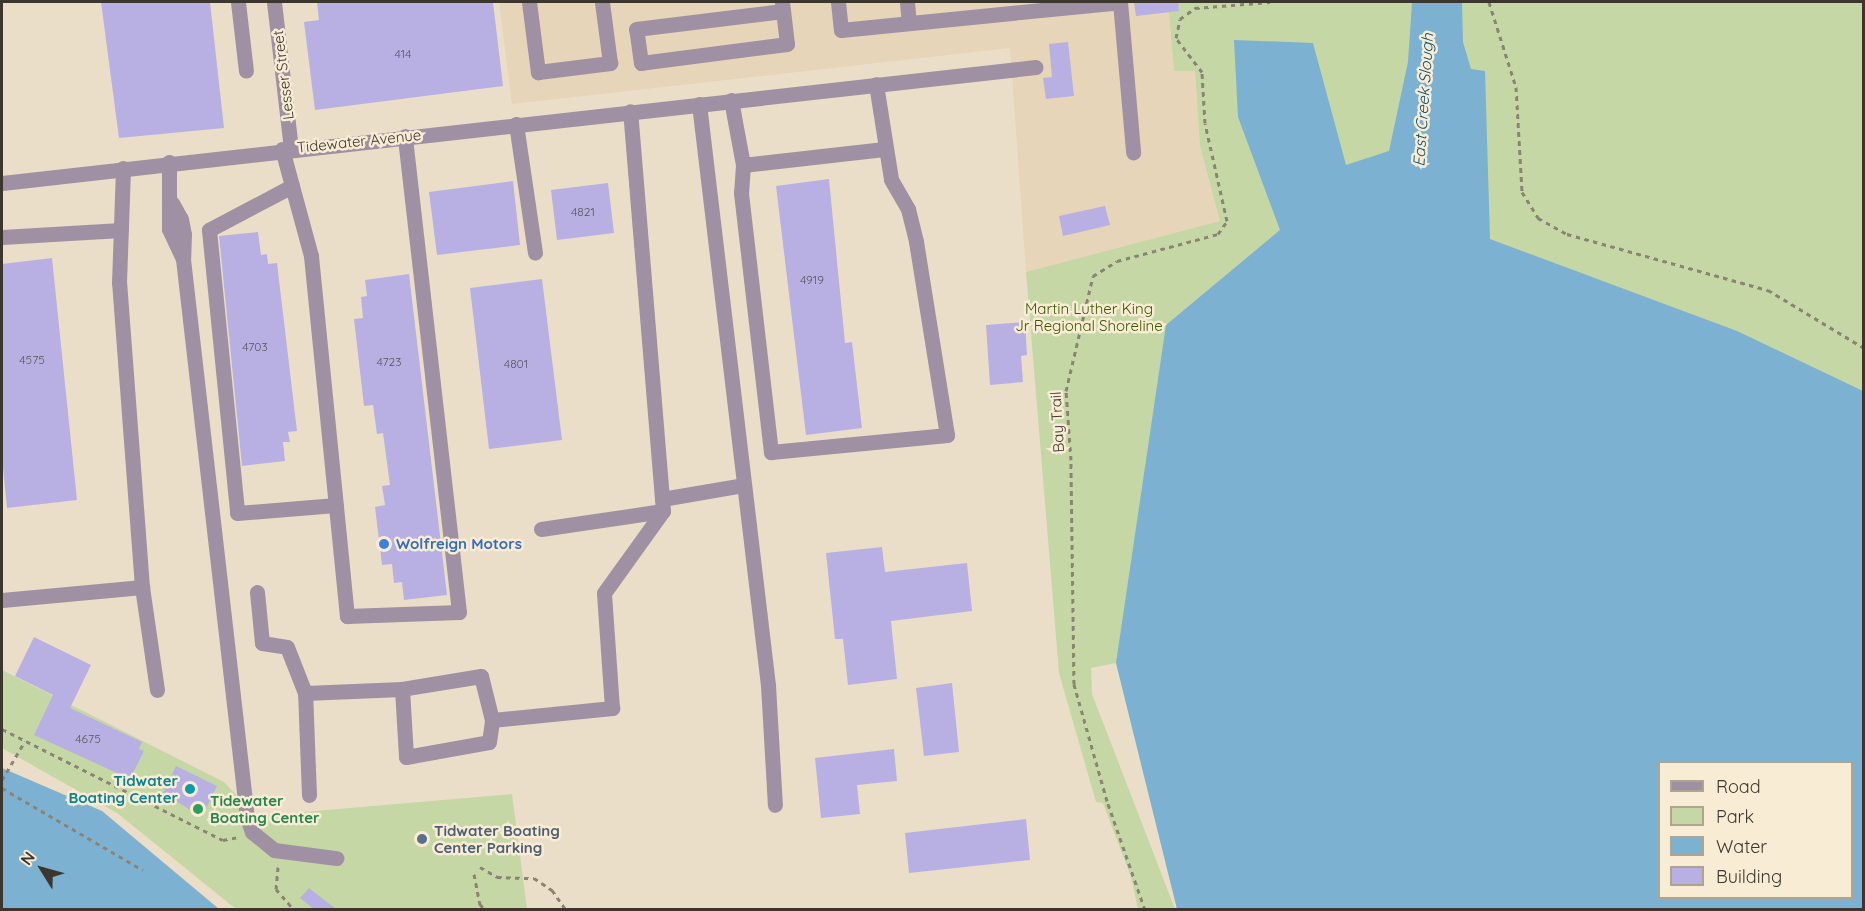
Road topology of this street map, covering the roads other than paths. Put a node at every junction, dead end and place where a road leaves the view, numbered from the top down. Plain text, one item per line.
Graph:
1 (238, 2) edge
2 (274, 2) edge
3 (529, 2) edge
4 (602, 2) edge
5 (838, 2) edge
6 (907, 2) edge
7 (1120, 2) edge
8 (782, 6) edge
9 (909, 23) junction
10 (1036, 67) dead end
11 (246, 71) dead end
12 (876, 84) junction
13 (724, 101) junction
14 (699, 104) junction
15 (630, 111) junction
16 (516, 124) junction
17 (405, 136) junction
18 (286, 149) junction
19 (884, 149) junction
20 (1133, 152) dead end
21 (169, 162) junction
22 (742, 165) junction
23 (123, 168) junction
24 (2, 183) edge
25 (292, 186) junction
26 (121, 230) junction
27 (2, 237) edge
28 (535, 254) dead end
29 (743, 485) junction
30 (662, 505) junction
31 (336, 506) junction
32 (542, 529) dead end
33 (142, 587) junction
34 (257, 592) dead end
35 (2, 600) edge
36 (157, 690) dead end
37 (402, 690) junction
38 (305, 693) junction
39 (492, 720) junction
40 (309, 795) dead end
41 (775, 805) dead end
42 (336, 858) dead end

1 - 11 street
2 - 18 street, Lesser Street
3 - 4 street
5 - 9 street
6 - 9 street
7 - 9 street
7 - 20 street
8 - 8 street
10 - 12 street, Tidewater Avenue
12 - 13 street, Tidewater Avenue
12 - 19 street
13 - 14 street, Tidewater Avenue
13 - 22 street
14 - 15 street, Tidewater Avenue
14 - 29 street
15 - 16 street, Tidewater Avenue
15 - 30 street
16 - 17 street, Tidewater Avenue
16 - 28 street
17 - 18 street, Tidewater Avenue
17 - 31 street, Lesser Street
18 - 21 street, Tidewater Avenue
18 - 25 street, Lesser Street
19 - 22 street
19 - 22 street
21 - 23 street, Tidewater Avenue
21 - 42 street
23 - 24 street, Tidewater Avenue
23 - 26 street
25 - 31 street, Lesser Street
25 - 31 street
26 - 27 street
26 - 33 street
29 - 30 street
29 - 41 street
30 - 32 street
30 - 39 street
33 - 35 street
33 - 36 street
34 - 38 street
37 - 38 street
37 - 39 street
37 - 39 street
38 - 40 street

